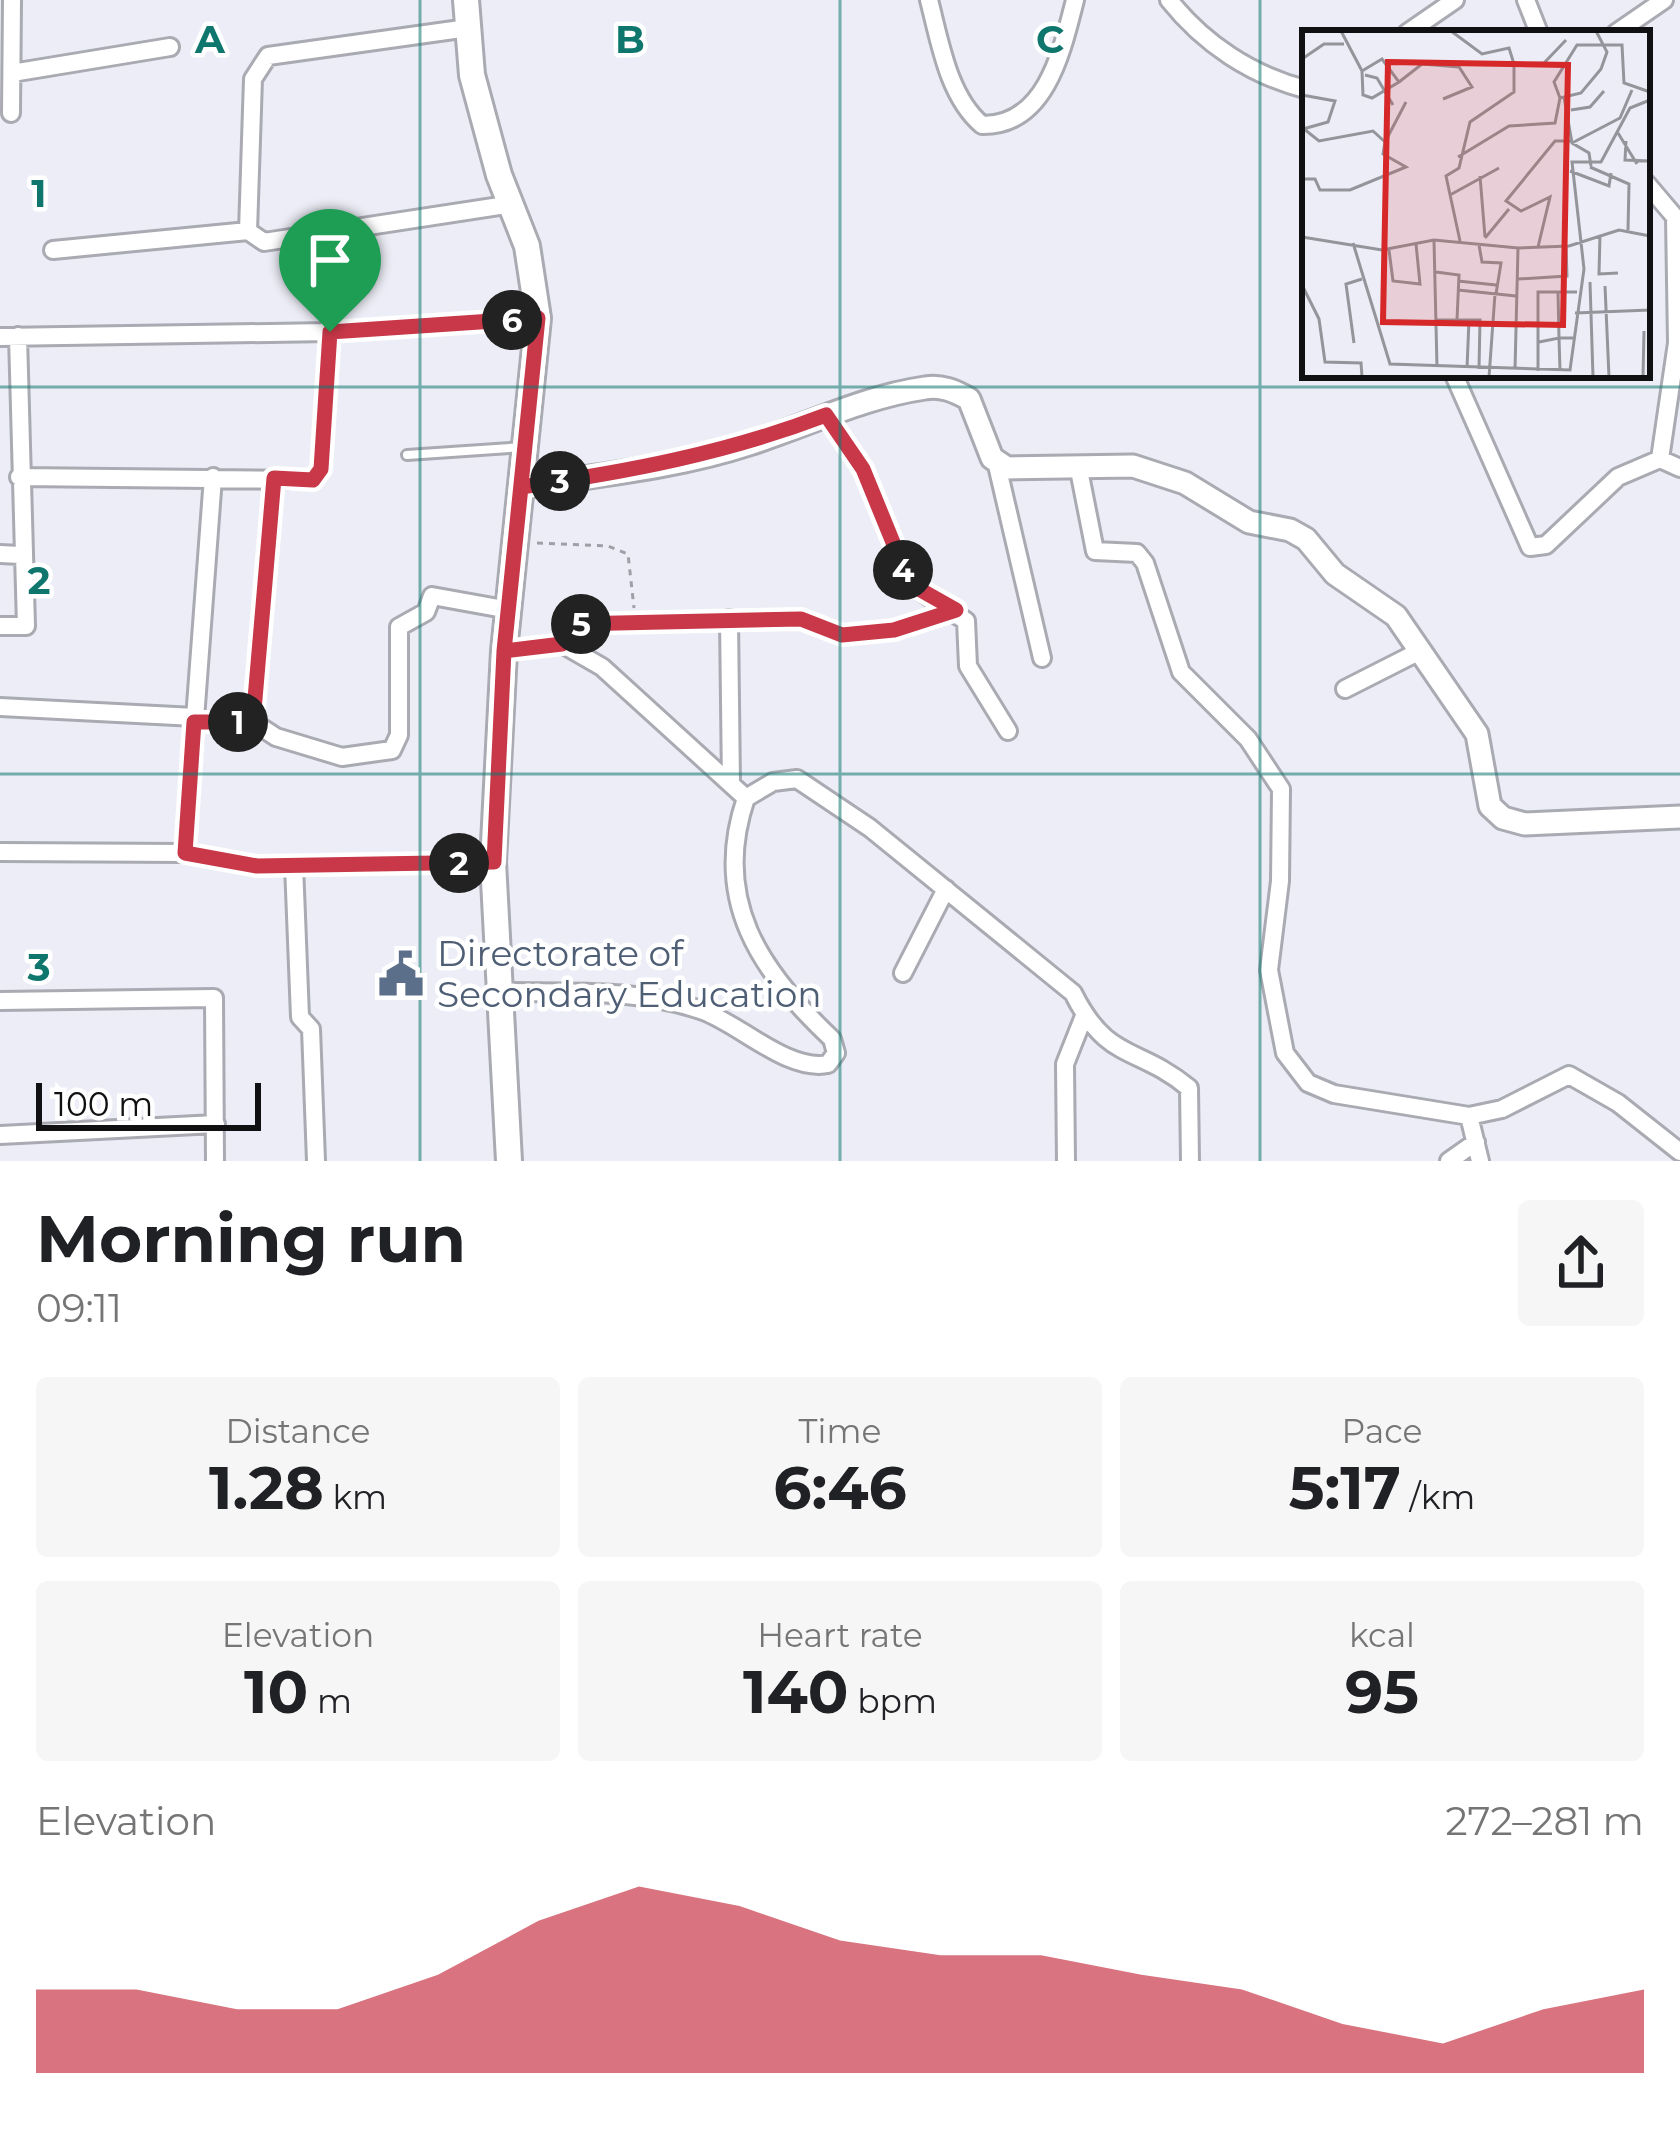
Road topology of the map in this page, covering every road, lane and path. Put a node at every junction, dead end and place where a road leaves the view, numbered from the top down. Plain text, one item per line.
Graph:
1 (12, 0) edge
2 (466, 0) edge
3 (929, 0) edge
4 (1075, 0) edge
5 (1169, 0) edge
6 (1455, 0) edge
7 (1526, 0) edge
8 (1664, 0) edge
9 (468, 28) junction
10 (1411, 30) edge
11 (1538, 30) edge
12 (1620, 30) edge
13 (170, 47) dead end
14 (12, 73) junction
15 (1302, 88) edge
16 (11, 113) dead end
17 (1650, 188) edge
18 (512, 204) junction
19 (248, 231) junction
20 (53, 250) dead end
21 (538, 318) junction
22 (330, 332) junction
23 (9, 337) edge
24 (1455, 378) edge
25 (826, 415) junction
26 (525, 447) junction
27 (407, 455) dead end
28 (1660, 459) junction
29 (996, 461) junction
30 (1078, 465) junction
31 (1680, 468) edge
32 (19, 477) junction
33 (213, 477) junction
34 (274, 478) junction
35 (521, 487) junction
36 (526, 543) dead end
37 (0, 554) edge
38 (20, 555) junction
39 (509, 610) junction
40 (956, 610) junction
41 (729, 619) junction
42 (635, 622) junction
43 (0, 626) edge
44 (562, 644) junction
45 (504, 651) junction
46 (1418, 652) junction
47 (1042, 658) dead end
48 (1346, 689) dead end
49 (0, 707) edge
50 (195, 720) junction
51 (253, 722) junction
52 (1008, 731) dead end
53 (731, 784) junction
54 (746, 798) junction
55 (1680, 817) edge
56 (0, 852) edge
57 (185, 853) junction
58 (494, 862) junction
59 (294, 865) junction
60 (946, 889) junction
61 (903, 973) dead end
62 (500, 992) junction
63 (0, 1001) edge
64 (1084, 1016) junction
65 (1469, 1116) junction
66 (216, 1124) junction
67 (0, 1135) edge
68 (1476, 1142) junction
69 (1680, 1152) edge
70 (215, 1161) edge
71 (316, 1161) edge
72 (509, 1161) edge
73 (1066, 1161) edge
74 (1190, 1161) edge
75 (1449, 1161) edge
76 (1480, 1161) edge

1 - 14 street
2 - 9 main road
3 - 4 street
5 - 15 street
6 - 10 street
7 - 11 street
8 - 12 street
9 - 18 main road
9 - 19 street
13 - 14 street
14 - 16 street
17 - 28 street
18 - 19 street
18 - 21 main road
19 - 20 street
21 - 22 street
21 - 26 main road
22 - 23 street
22 - 34 street
23 - 32 street
24 - 28 street
25 - 29 street
25 - 35 street
25 - 40 street
26 - 27 lane
26 - 35 main road
28 - 31 street
29 - 30 street
29 - 47 street
30 - 46 street
30 - 65 street
32 - 33 street
32 - 38 street
33 - 34 street
33 - 50 street
34 - 51 street
35 - 39 main road
36 - 42 path
37 - 38 street
38 - 43 street
39 - 45 main road
39 - 51 street
40 - 41 street
40 - 52 street
41 - 42 street
41 - 53 street
42 - 44 street
44 - 45 street
44 - 53 street
45 - 58 main road
46 - 48 street
46 - 55 street
49 - 50 street
50 - 51 street
50 - 57 street
53 - 54 street
54 - 60 street
54 - 62 street
56 - 57 street
57 - 59 street
58 - 59 street
58 - 62 main road
59 - 71 street
60 - 61 street
60 - 64 street
62 - 72 main road
63 - 66 street
64 - 73 street
64 - 74 street
65 - 68 street
65 - 69 street
66 - 67 street
66 - 70 street
68 - 75 street
68 - 76 street

